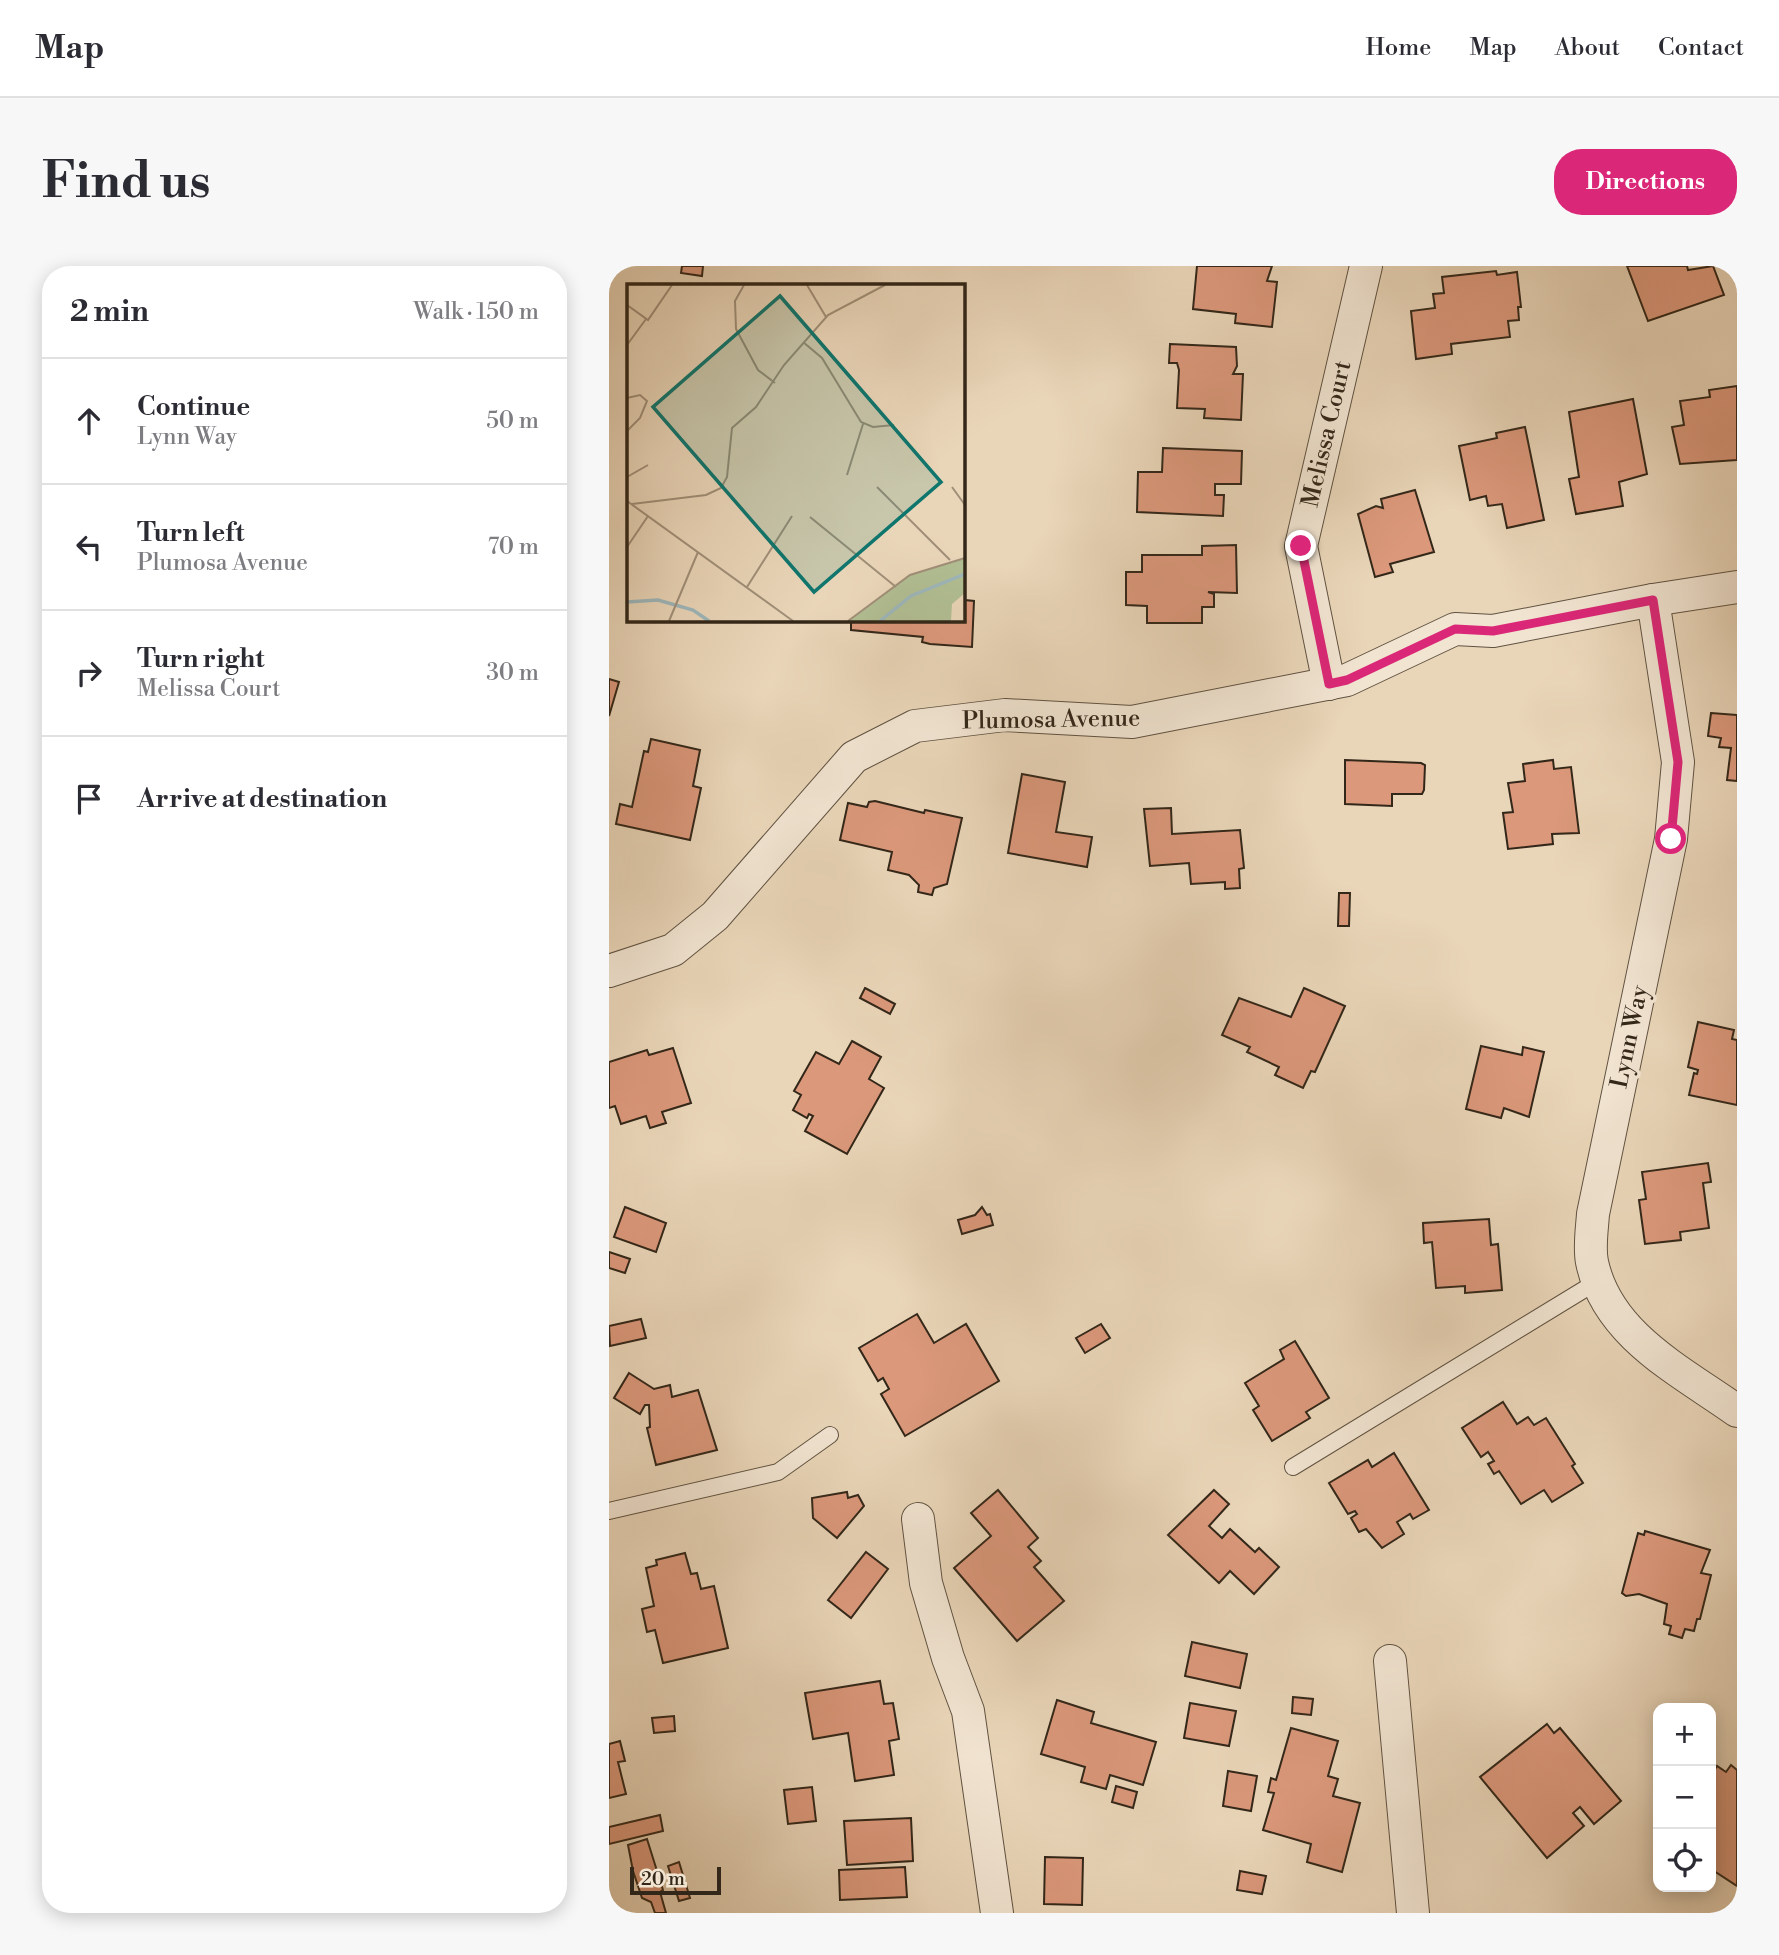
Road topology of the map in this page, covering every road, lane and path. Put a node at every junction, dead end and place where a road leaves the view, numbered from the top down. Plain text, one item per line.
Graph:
1 (1366, 266) edge
2 (1737, 587) edge
3 (1653, 600) junction
4 (1329, 684) junction
5 (609, 971) edge
6 (1598, 1281) junction
7 (1737, 1411) edge
8 (830, 1435) dead end
9 (1293, 1467) dead end
10 (609, 1511) edge
11 (918, 1519) dead end
12 (1390, 1661) dead end
13 (997, 1913) edge
14 (1413, 1913) edge

1 - 4 street, Melissa Court
2 - 3 street, Plumosa Avenue
3 - 4 street, Plumosa Avenue
3 - 6 street, Lynn Way
4 - 5 street, Plumosa Avenue
6 - 7 street, Lynn Way
6 - 9 lane
8 - 10 lane
11 - 13 street
12 - 14 street

